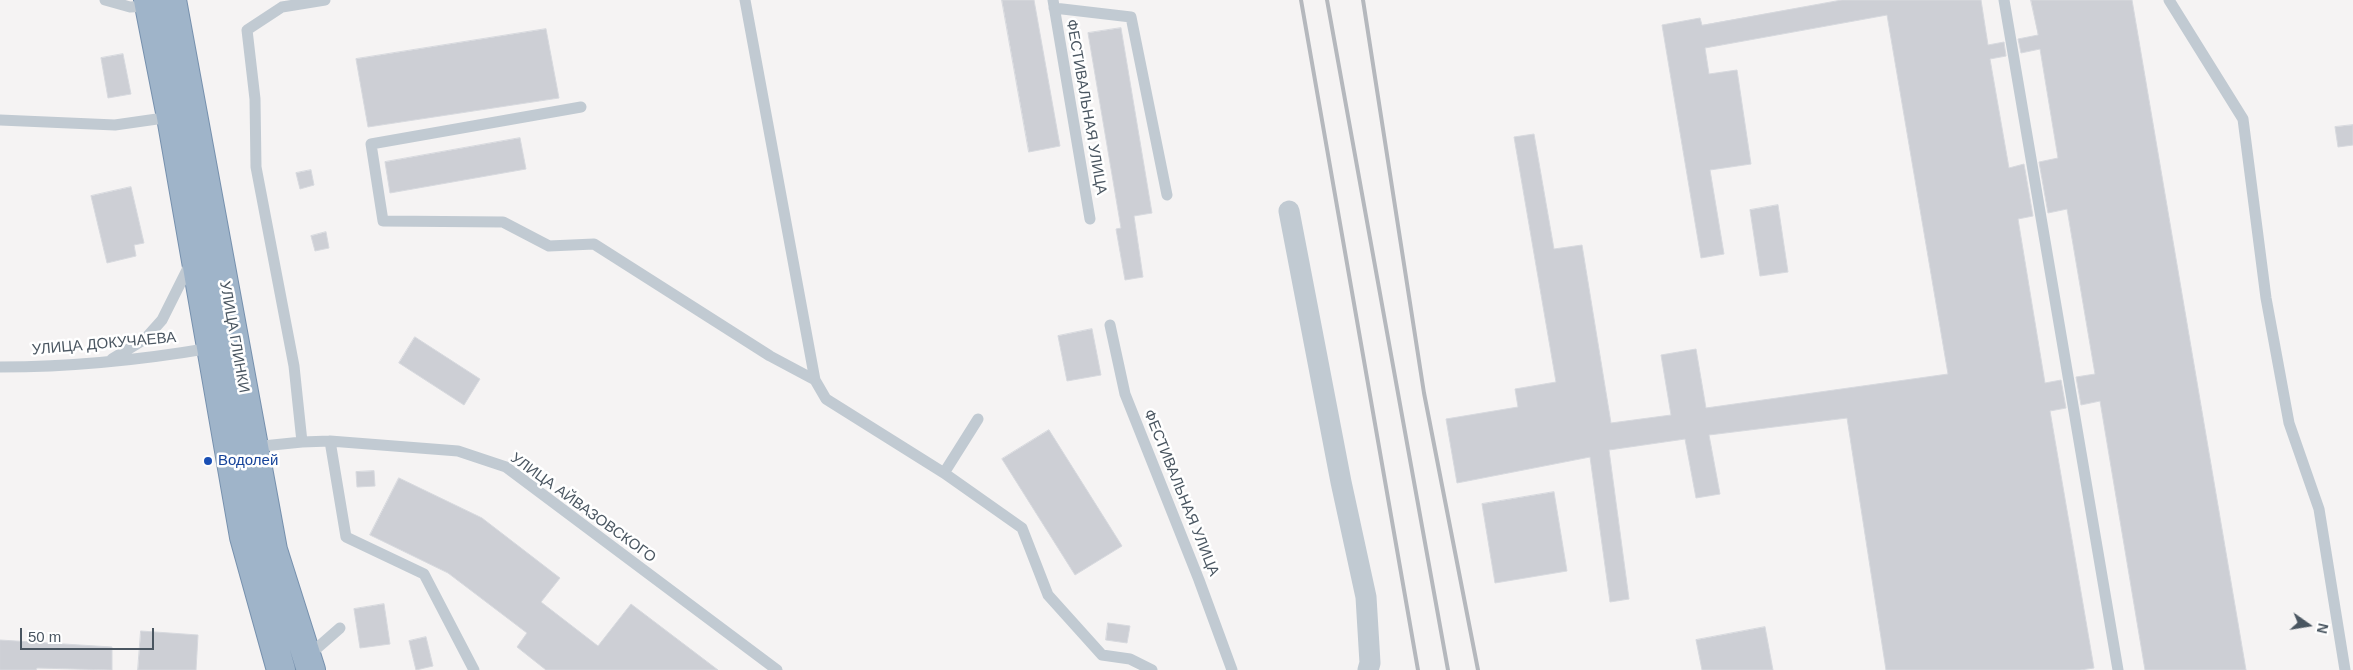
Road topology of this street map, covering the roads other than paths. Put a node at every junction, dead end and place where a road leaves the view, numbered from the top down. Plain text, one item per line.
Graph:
1 (105, 0) edge
2 (325, 0) edge
3 (745, 0) edge
4 (2004, 0) edge
5 (2169, 0) edge
6 (156, 2) edge
7 (1053, 4) edge
8 (581, 107) dead end
9 (182, 115) junction
10 (0, 120) edge
11 (1167, 196) dead end
12 (1289, 211) dead end
13 (1090, 219) dead end
14 (194, 256) junction
15 (1110, 325) dead end
16 (223, 347) junction
17 (108, 362) junction
18 (0, 367) edge
19 (815, 380) junction
20 (978, 419) dead end
21 (330, 441) junction
22 (302, 442) junction
23 (253, 448) junction
24 (944, 473) junction
25 (340, 628) dead end
26 (309, 664) edge
27 (281, 670) edge
28 (474, 670) edge
29 (777, 670) edge
30 (1152, 670) edge
31 (1232, 670) edge
32 (1368, 670) edge
33 (2118, 670) edge
34 (2345, 670) edge

1 - 6 lane
2 - 22 lane
3 - 19 lane
4 - 33 lane
5 - 34 lane
6 - 9 highway, УЛИЦА ГЛИНКИ
7 - 11 lane
7 - 13 lane, ФЕСТИВАЛЬНАЯ УЛИЦА
8 - 19 lane
9 - 10 lane
9 - 14 highway, УЛИЦА ГЛИНКИ
9 - 16 highway, УЛИЦА ГЛИНКИ
12 - 32 street
14 - 16 highway, УЛИЦА ГЛИНКИ
14 - 17 lane
15 - 31 lane, ФЕСТИВАЛЬНАЯ УЛИЦА
16 - 17 lane, УЛИЦА ДОКУЧАЕВА
16 - 23 highway, УЛИЦА ГЛИНКИ
16 - 27 highway, УЛИЦА ГЛИНКИ
17 - 18 lane, УЛИЦА ДОКУЧАЕВА
19 - 24 lane
20 - 24 lane
21 - 22 lane, УЛИЦА АЙВАЗОВСКОГО
21 - 28 lane
21 - 29 lane, УЛИЦА АЙВАЗОВСКОГО
22 - 23 lane, УЛИЦА АЙВАЗОВСКОГО
23 - 26 highway, УЛИЦА ГЛИНКИ
24 - 30 lane
25 - 26 lane

